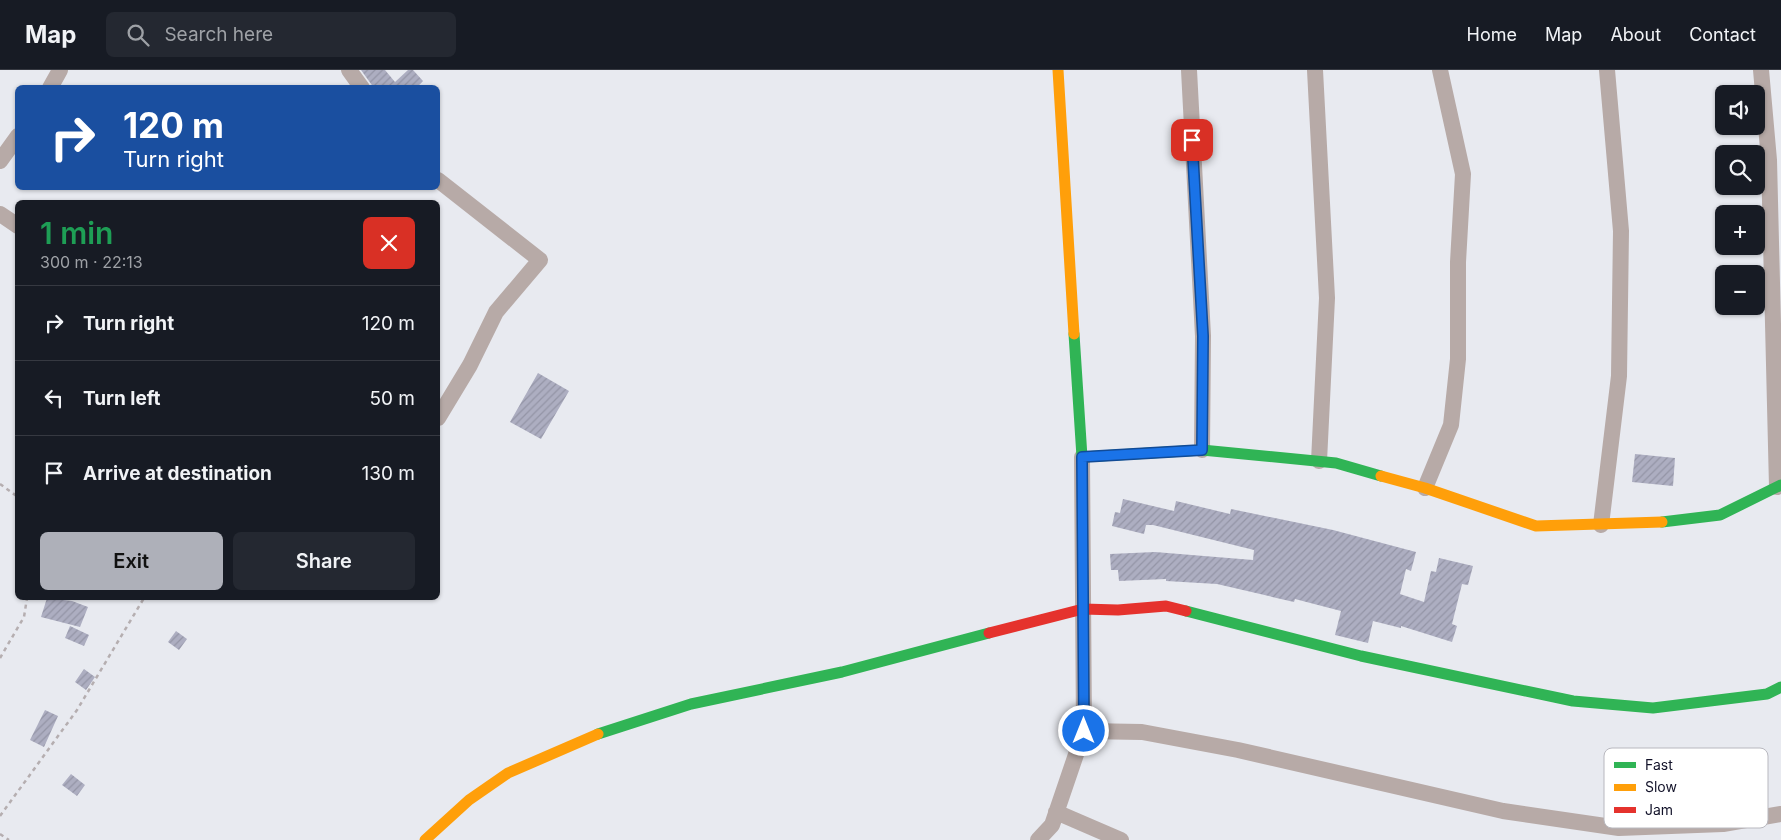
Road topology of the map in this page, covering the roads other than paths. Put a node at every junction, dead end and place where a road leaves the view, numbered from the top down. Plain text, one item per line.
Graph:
1 (60, 70) edge
2 (1058, 70) edge
3 (1189, 70) edge
4 (1315, 70) edge
5 (1440, 70) edge
6 (1607, 70) edge
7 (1761, 70) edge
8 (52, 85) edge
9 (15, 140) edge
10 (0, 161) edge
11 (440, 182) edge
12 (0, 214) edge
13 (15, 224) edge
14 (440, 415) edge
15 (1202, 450) junction
16 (1082, 457) junction
17 (1320, 461) junction
18 (1779, 486) edge
19 (1425, 488) junction
20 (1601, 525) junction
21 (1083, 609) junction
22 (1781, 687) edge
23 (1084, 731) junction
24 (1056, 812) junction
25 (1781, 814) edge
26 (1768, 816) edge
27 (1604, 826) edge
28 (425, 840) edge
29 (1038, 840) edge
30 (1121, 840) edge

1 - 8 street
2 - 16 street
3 - 15 street
4 - 17 street
5 - 19 street
6 - 20 street
7 - 18 street
9 - 10 street
11 - 14 street
12 - 13 street
15 - 16 street
15 - 17 street
16 - 21 street
17 - 19 street
18 - 20 street
19 - 20 street
21 - 22 street
21 - 23 street
21 - 28 street
23 - 24 street
23 - 27 street
24 - 29 street
24 - 30 street
25 - 26 street

